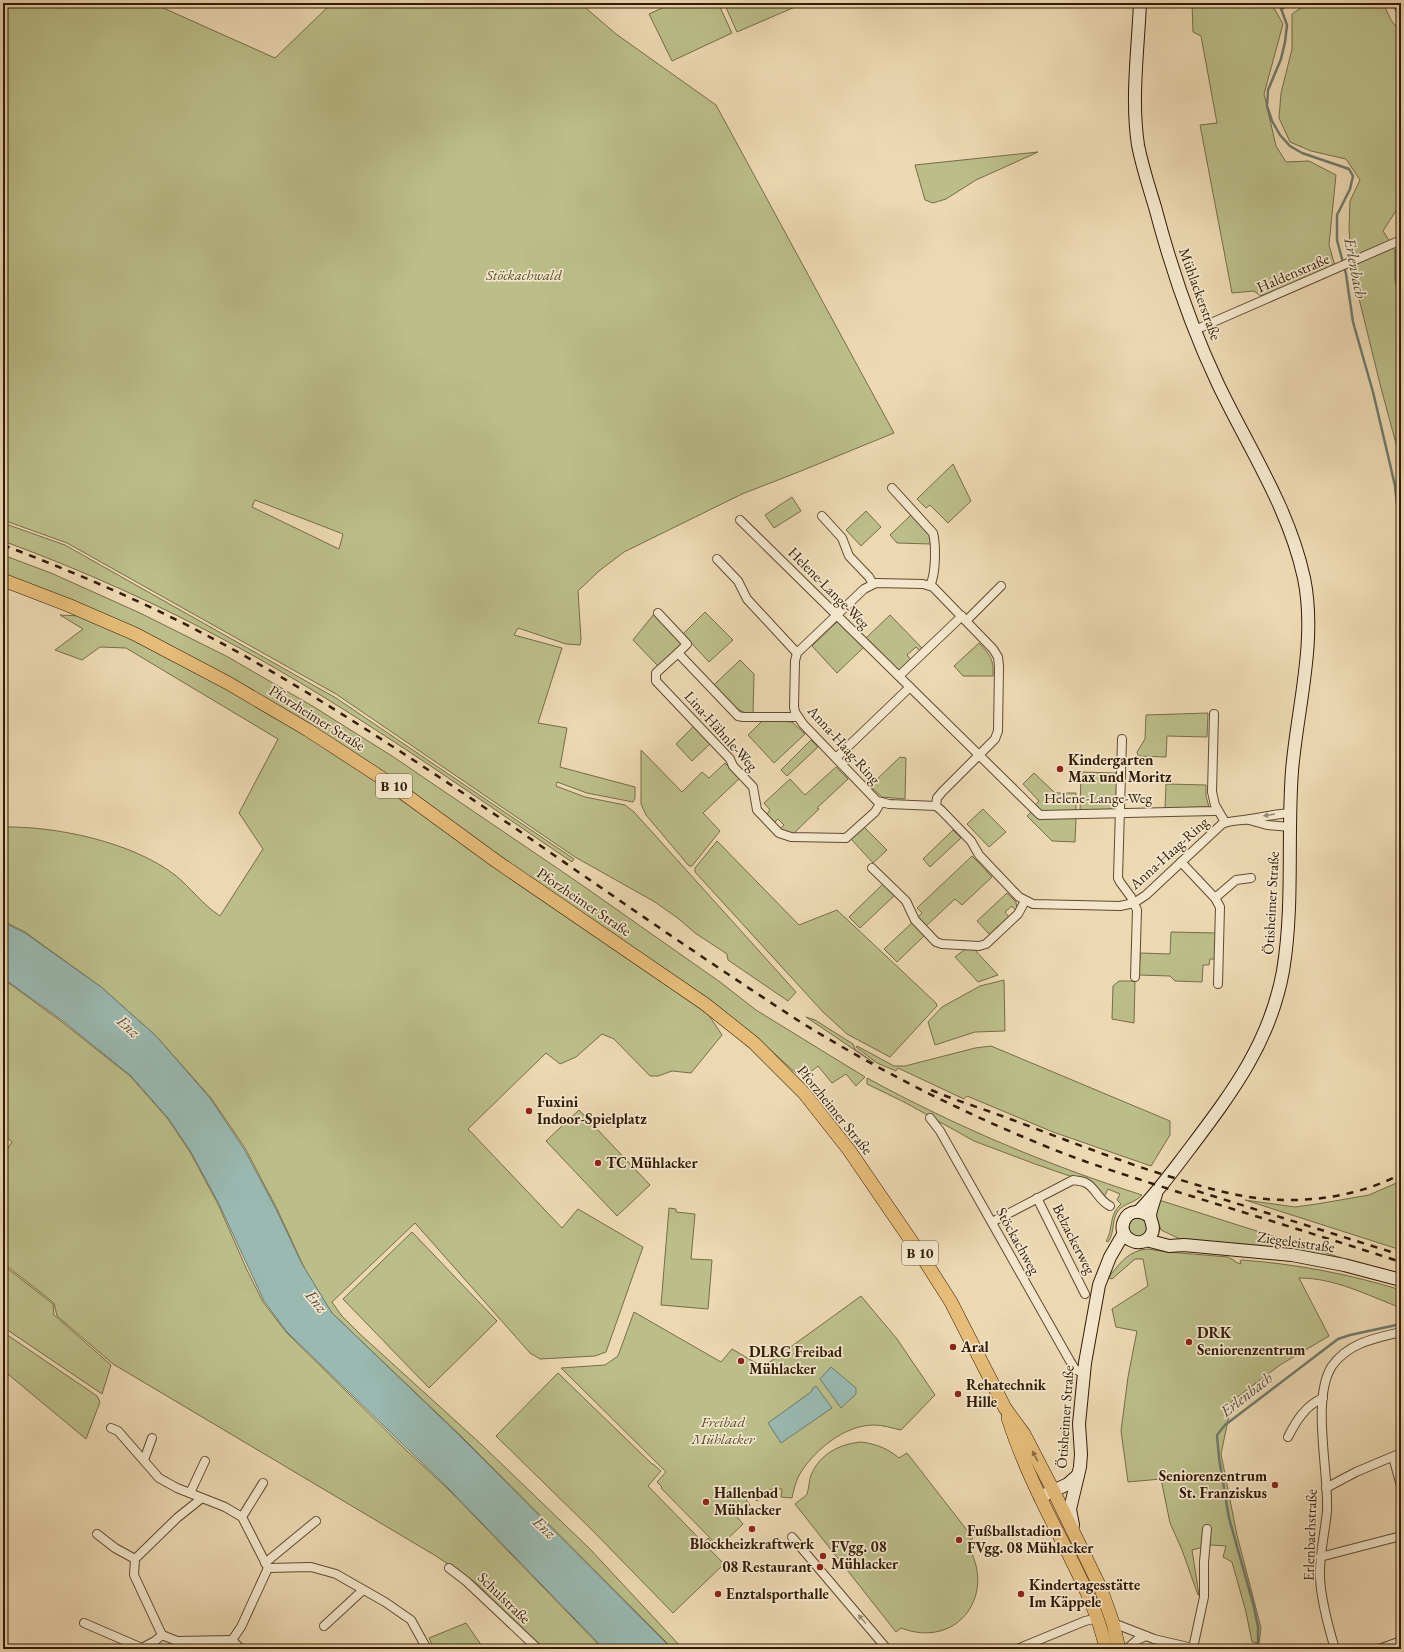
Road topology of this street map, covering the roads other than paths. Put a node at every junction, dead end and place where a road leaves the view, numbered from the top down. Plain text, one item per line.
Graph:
1 (1140, 3) edge
2 (1401, 240) edge
3 (1194, 330) junction
4 (892, 488) dead end
5 (822, 516) dead end
6 (740, 520) dead end
7 (717, 559) dead end
8 (1304, 579) joint
9 (3, 580) edge
10 (873, 584) junction
11 (930, 585) junction
12 (1001, 586) dead end
13 (658, 613) dead end
14 (837, 615) junction
15 (964, 618) junction
16 (678, 653) junction
17 (797, 653) junction
18 (899, 676) junction
19 (910, 687) junction
20 (1214, 714) dead end
21 (797, 717) junction
22 (1122, 739) dead end
23 (979, 755) junction
24 (836, 758) junction
25 (881, 802) junction
26 (936, 806) junction
27 (1217, 810) junction
28 (1119, 813) junction
29 (1290, 813) junction
30 (1248, 820) junction
31 (1225, 822) junction
32 (1290, 827) junction
33 (1181, 862) junction
34 (872, 868) dead end
35 (1251, 878) dead end
36 (1215, 898) junction
37 (1026, 902) junction
38 (1134, 903) junction
39 (1135, 977) dead end
40 (1218, 984) dead end
41 (930, 1118) dead end
42 (1156, 1193) junction
43 (1037, 1198) junction
44 (1110, 1206) dead end
45 (1138, 1212) junction
46 (1150, 1217) junction
47 (992, 1222) junction
48 (1150, 1236) junction
49 (1128, 1237) junction
50 (1401, 1280) edge
51 (1085, 1294) dead end
52 (1401, 1332) edge
53 (1084, 1374) junction
54 (1323, 1398) junction
55 (1005, 1408) junction
56 (111, 1428) dead end
57 (1288, 1437) dead end
58 (152, 1438) dead end
59 (1401, 1453) edge
60 (1393, 1457) junction
61 (144, 1460) junction
62 (205, 1461) dead end
63 (1078, 1475) junction
64 (263, 1483) dead end
65 (1401, 1486) edge
66 (1326, 1488) junction
67 (1053, 1490) junction
68 (190, 1493) junction
69 (1040, 1497) junction
70 (202, 1498) junction
71 (242, 1517) junction
72 (316, 1521) dead end
73 (1207, 1529) dead end
74 (97, 1534) dead end
75 (1401, 1536) edge
76 (792, 1537) dead end
77 (1076, 1538) junction
78 (1320, 1557) junction
79 (135, 1559) junction
80 (266, 1565) junction
81 (449, 1568) dead end
82 (362, 1590) junction
83 (1098, 1618) junction
84 (84, 1623) dead end
85 (1113, 1624) junction
86 (324, 1626) dead end
87 (162, 1635) junction
88 (1146, 1636) junction
89 (232, 1640) junction
90 (1401, 1641) edge
91 (241, 1649) edge
92 (427, 1649) edge
93 (538, 1649) edge
94 (887, 1649) edge
95 (1017, 1649) edge
96 (1106, 1649) edge
97 (1119, 1649) edge
98 (1127, 1649) edge
99 (1195, 1649) edge
100 (1335, 1649) edge
101 (1379, 1649) edge

1 - 3 main road, Mühlackerstraße
2 - 3 street, Haldenstraße
3 - 8 main road, Mühlackerstraße
4 - 11 street
5 - 10 street
6 - 14 street, Helene-Lange-Weg
7 - 17 street
8 - 29 main road, Ötisheimer Straße
9 - 55 main road, Pforzheimer Straße / B 10
10 - 11 street
10 - 14 street
11 - 15 street
12 - 15 street
13 - 16 street
14 - 17 street
14 - 18 street, Helene-Lange-Weg
15 - 18 street
15 - 23 street
16 - 21 street, Lina-Hähnle-Weg
16 - 25 street, Lina-Hähnle-Weg
17 - 21 street, Anna-Haag-Ring
18 - 19 street, Helene-Lange-Weg
19 - 23 street, Helene-Lange-Weg
19 - 24 street
20 - 27 street
21 - 24 street, Anna-Haag-Ring
22 - 28 street
23 - 26 street
23 - 28 street, Helene-Lange-Weg
24 - 25 street, Anna-Haag-Ring
25 - 26 street, Anna-Haag-Ring
26 - 37 street
27 - 28 street, Helene-Lange-Weg
27 - 31 street
28 - 38 street
29 -> 30 street, Anna-Haag-Ring
29 - 32 main road, Ötisheimer Straße
30 - 31 street, Anna-Haag-Ring
30 - 32 street, Anna-Haag-Ring
31 - 33 street, Anna-Haag-Ring
32 - 42 main road, Ötisheimer Straße
33 - 36 street
33 - 38 street, Anna-Haag-Ring
34 - 37 street
35 - 36 street
36 - 40 street
37 - 38 street, Anna-Haag-Ring
38 - 39 street
41 - 47 street, Stöckachweg
42 - 45 main road, Ötisheimer Straße
42 - 46 main road
43 - 44 street, Belzackerweg
43 - 47 street, Belzackerweg
43 - 51 street, Belzackerweg
45 - 46 main road
45 - 49 main road
46 - 48 main road
47 - 53 street, Stöckachweg
48 - 49 main road
48 - 50 main road, Ziegeleistraße
49 - 53 main road, Ötisheimer Straße
52 - 54 street, Erlenbachstraße
53 - 63 main road, Ötisheimer Straße
54 - 57 street
54 - 66 street, Erlenbachstraße
67 -> 55 main road, Pforzheimer Straße / B 10
55 - 69 main road, Pforzheimer Straße / B 10
56 - 61 street
58 - 61 street
59 - 60 street
60 - 65 street
60 - 66 street
61 - 68 street
62 - 68 street
63 - 67 main road, Ötisheimer Straße
63 - 77 main road
64 - 71 street
66 - 78 street, Erlenbachstraße
67 - 69 main road, Ötisheimer Straße
67 - 77 main road, Pforzheimer Straße / B 10
68 - 70 street
69 - 83 main road, Pforzheimer Straße / B 10
70 - 71 street
70 - 79 street
71 - 80 street
72 - 80 street
73 - 99 street
74 - 79 street
75 - 78 street
94 -> 76 street
77 - 85 main road, Pforzheimer Straße / B 10
78 - 100 street, Erlenbachstraße
79 - 87 street
80 - 82 street
80 - 89 street
81 - 93 street, Schulstraße
82 - 86 street
82 - 92 street
83 - 85 main road
83 - 95 street
83 - 96 main road, Pforzheimer Straße / B 10
84 - 87 street
85 - 88 street
85 - 97 main road, Pforzheimer Straße / B 10
87 - 89 street
88 - 98 street
88 - 99 street
89 - 91 street
90 - 101 street

